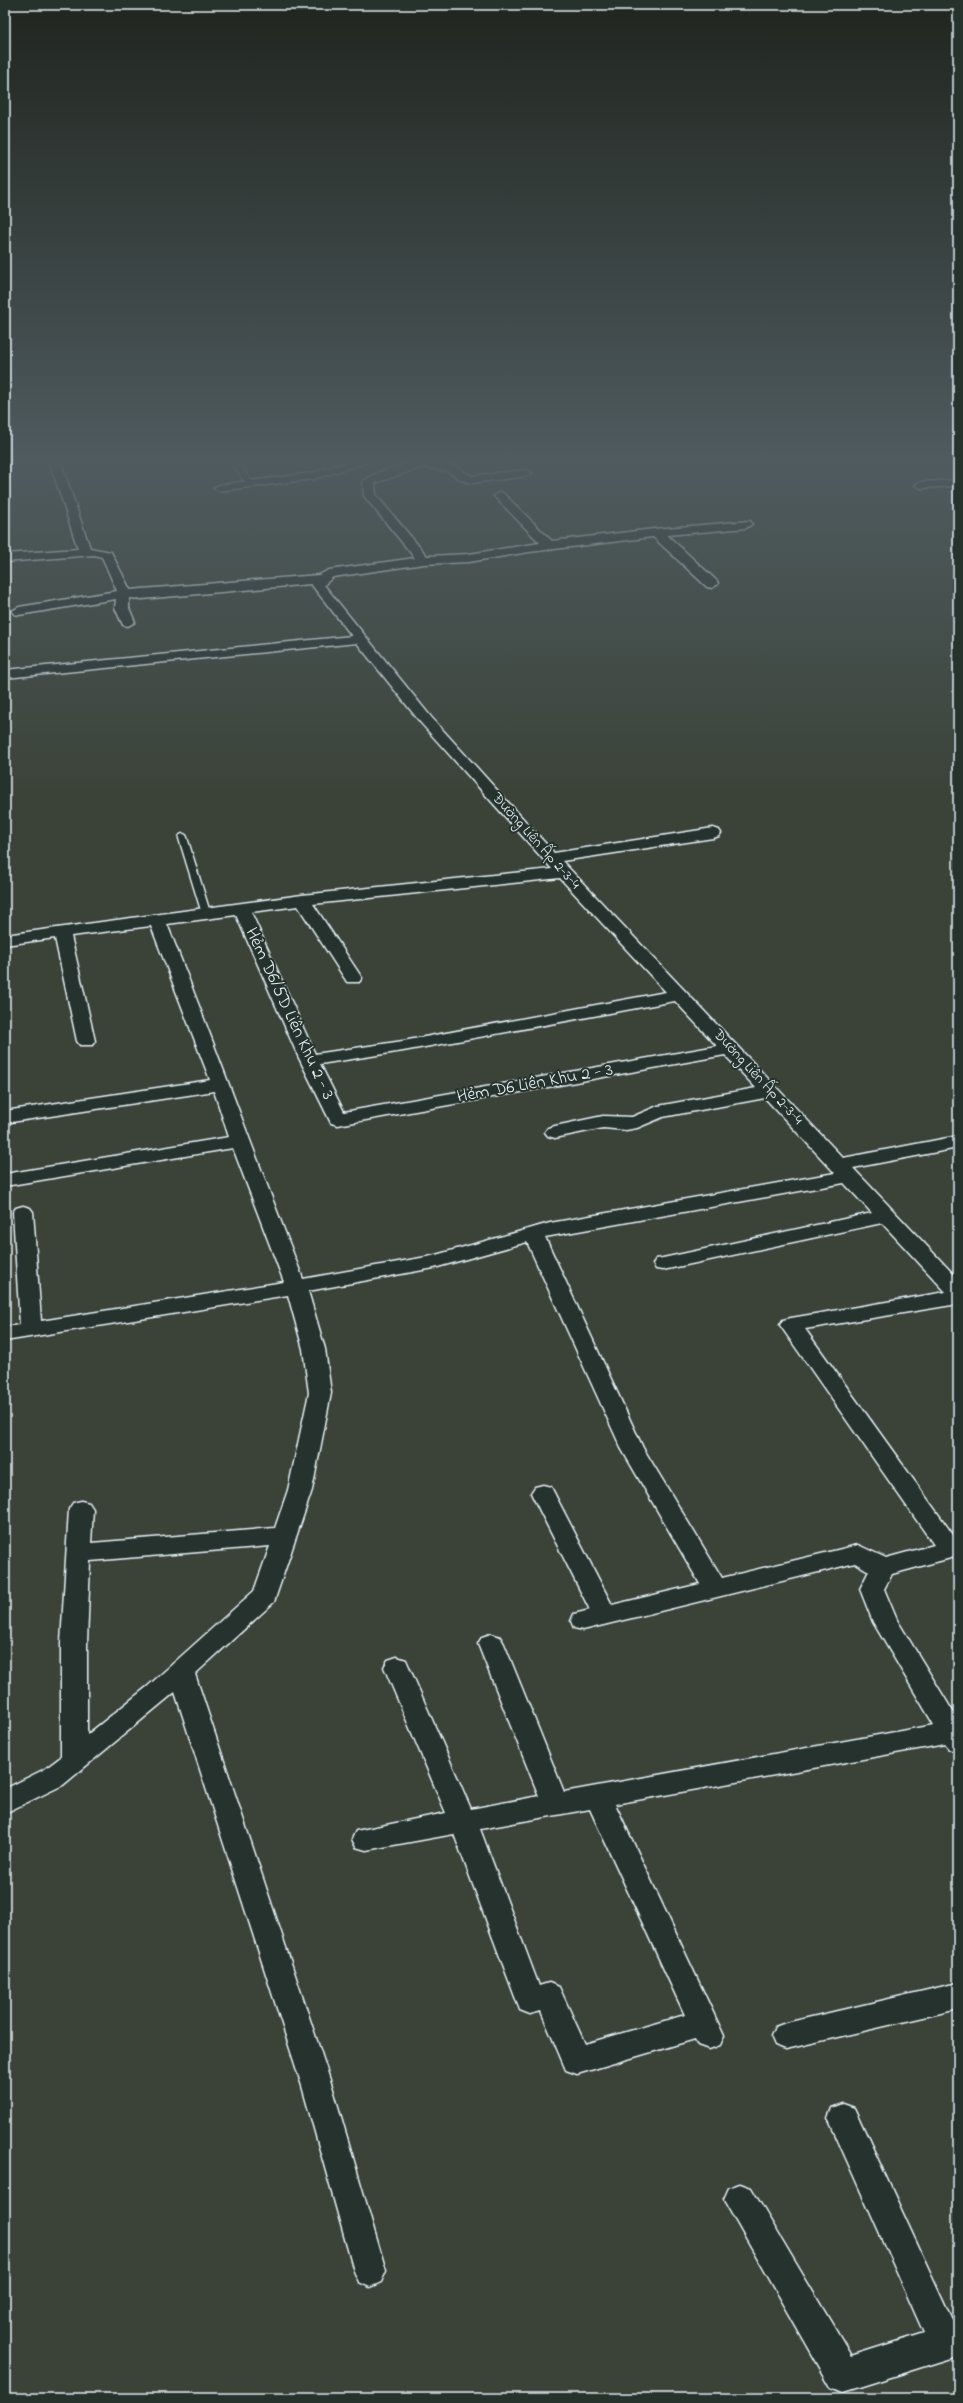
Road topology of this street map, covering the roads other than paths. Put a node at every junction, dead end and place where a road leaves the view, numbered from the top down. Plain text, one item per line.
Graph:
1 (114, 569) edge
2 (362, 569) edge
3 (696, 569) edge
4 (323, 579) junction
5 (712, 584) dead end
6 (125, 594) junction
7 (19, 611) dead end
8 (128, 622) dead end
9 (360, 639) junction
10 (5, 674) edge
11 (713, 833) dead end
12 (183, 838) dead end
13 (552, 858) junction
14 (564, 873) junction
15 (302, 900) junction
16 (241, 908) junction
17 (206, 913) junction
18 (157, 920) junction
19 (62, 932) junction
20 (5, 940) edge
21 (353, 978) dead end
22 (680, 995) junction
23 (86, 1041) dead end
24 (731, 1049) junction
25 (309, 1060) junction
26 (221, 1084) junction
27 (770, 1091) junction
28 (5, 1117) edge
29 (338, 1119) joint
30 (555, 1132) dead end
31 (240, 1141) junction
32 (958, 1142) edge
33 (844, 1170) junction
34 (5, 1180) edge
35 (23, 1212) dead end
36 (887, 1216) junction
37 (534, 1234) junction
38 (663, 1264) dead end
39 (296, 1287) junction
40 (958, 1292) edge
41 (958, 1297) edge
42 (31, 1330) junction
43 (5, 1334) edge
44 (543, 1493) dead end
45 (82, 1509) dead end
46 (285, 1536) junction
47 (954, 1548) edge
48 (79, 1553) junction
49 (883, 1568) junction
50 (716, 1589) junction
51 (491, 1644) dead end
52 (398, 1667) dead end
53 (181, 1672) junction
54 (955, 1737) edge
55 (74, 1761) junction
56 (598, 1796) junction
57 (5, 1802) edge
58 (556, 1804) junction
59 (463, 1821) junction
60 (366, 1839) dead end
61 (958, 1996) edge
62 (786, 2036) dead end
63 (843, 2118) dead end
64 (740, 2199) dead end
65 (370, 2271) dead end
66 (952, 2340) edge

1 - 6 street
2 - 4 street
3 - 5 street
4 - 6 street
4 - 9 street, Đường Liên Ấp 2-3-4
6 - 7 street
6 - 8 street
9 - 10 street
9 - 13 street, Đường Liên Ấp 2-3-4
11 - 13 street
12 - 17 lane
13 - 14 street, Đường Liên Ấp 2-3-4
14 - 15 street
14 - 22 street, Đường Liên Ấp 2-3-4
15 - 16 street
15 - 21 street
16 - 17 street
16 - 25 street, Hẻm D6/5D Liên Khu 2 - 3
17 - 18 street
18 - 19 street
18 - 26 street
19 - 20 street
19 - 23 street
22 - 24 street, Đường Liên Ấp 2-3-4
22 - 25 street
24 - 27 street, Đường Liên Ấp 2-3-4
24 - 29 street, Hẻm D6 Liên Khu 2 - 3
25 - 29 street, Hẻm D6/5D Liên Khu 2 - 3
26 - 28 street
26 - 31 street
27 - 30 street
27 - 33 street, Đường Liên Ấp 2-3-4
31 - 34 street
31 - 39 street
32 - 33 street
33 - 36 street, Đường Liên Ấp 2-3-4
33 - 37 street
35 - 42 street
36 - 38 street
36 - 40 street, Đường Liên Ấp 2-3-4
37 - 39 street
37 - 50 street
39 - 42 street
39 - 46 street
41 - 47 street
42 - 43 street
44 - 50 street
45 - 48 street
46 - 48 street
46 - 53 street
47 - 49 street
48 - 55 street
49 - 50 street
49 - 54 street
51 - 58 street
52 - 59 street
53 - 55 street
53 - 65 street
54 - 56 street
55 - 57 street
56 - 58 street
56 - 59 street
58 - 59 street
59 - 60 street
61 - 62 street
63 - 66 street
64 - 66 street

